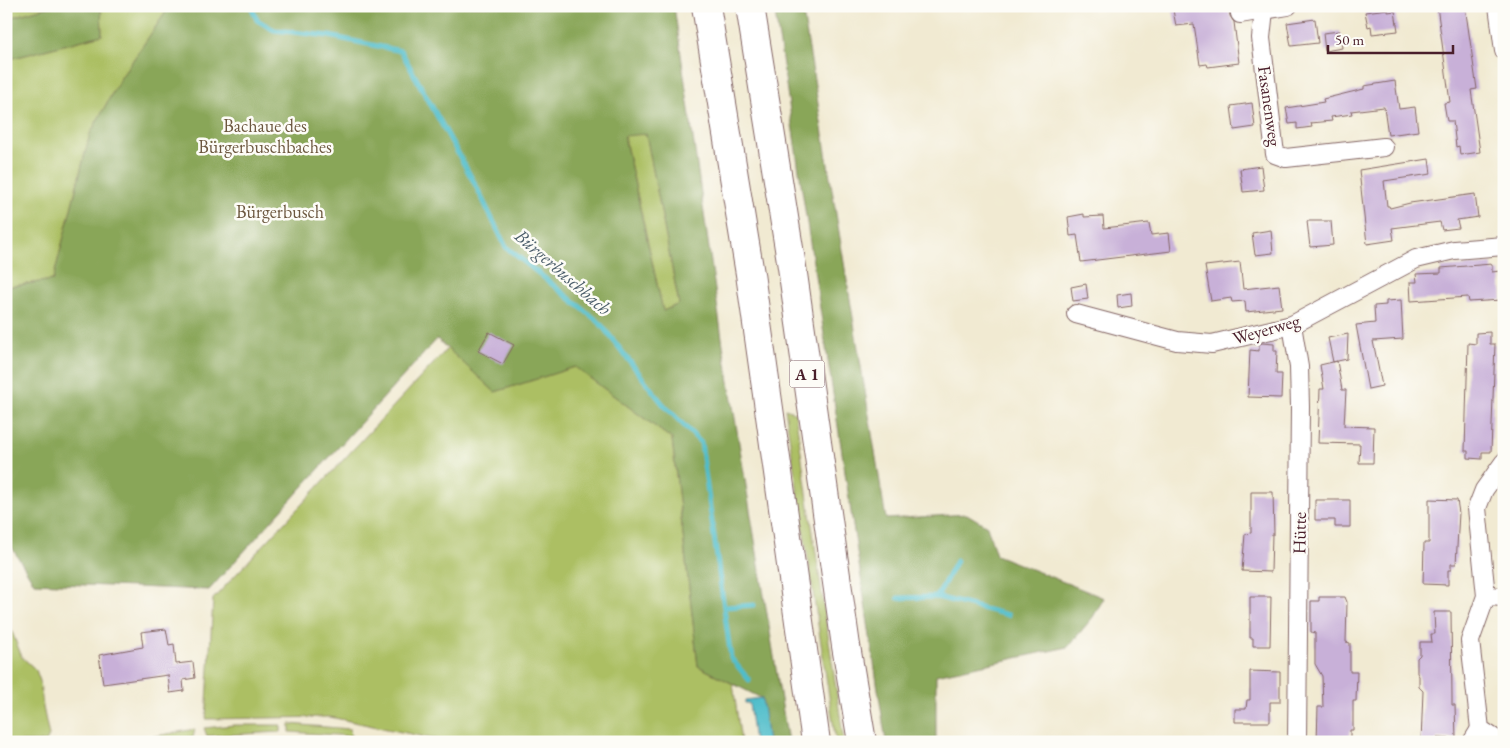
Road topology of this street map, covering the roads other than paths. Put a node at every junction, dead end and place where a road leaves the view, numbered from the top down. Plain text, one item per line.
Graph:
1 (706, 6) edge
2 (750, 6) edge
3 (1239, 6) edge
4 (1288, 6) edge
5 (1498, 6) edge
6 (1264, 10) junction
7 (1504, 52) edge
8 (1384, 146) dead end
9 (1504, 246) edge
10 (1076, 314) dead end
11 (1292, 325) junction
12 (1504, 462) edge
13 (1486, 596) junction
14 (1504, 597) edge
15 (1476, 735) edge
16 (816, 742) edge
17 (862, 742) edge
18 (1297, 742) edge
19 (1500, 742) edge

1 - 16 highway, A 1
2 - 17 highway, A 1
3 - 6 street
4 - 6 street
5 - 7 street
6 - 8 street, Fasanenweg
9 - 11 street, Weyerweg
10 - 11 street, Weyerweg
11 - 18 street, Hütte
12 - 13 street
13 - 14 street
13 - 15 street
15 - 19 street

